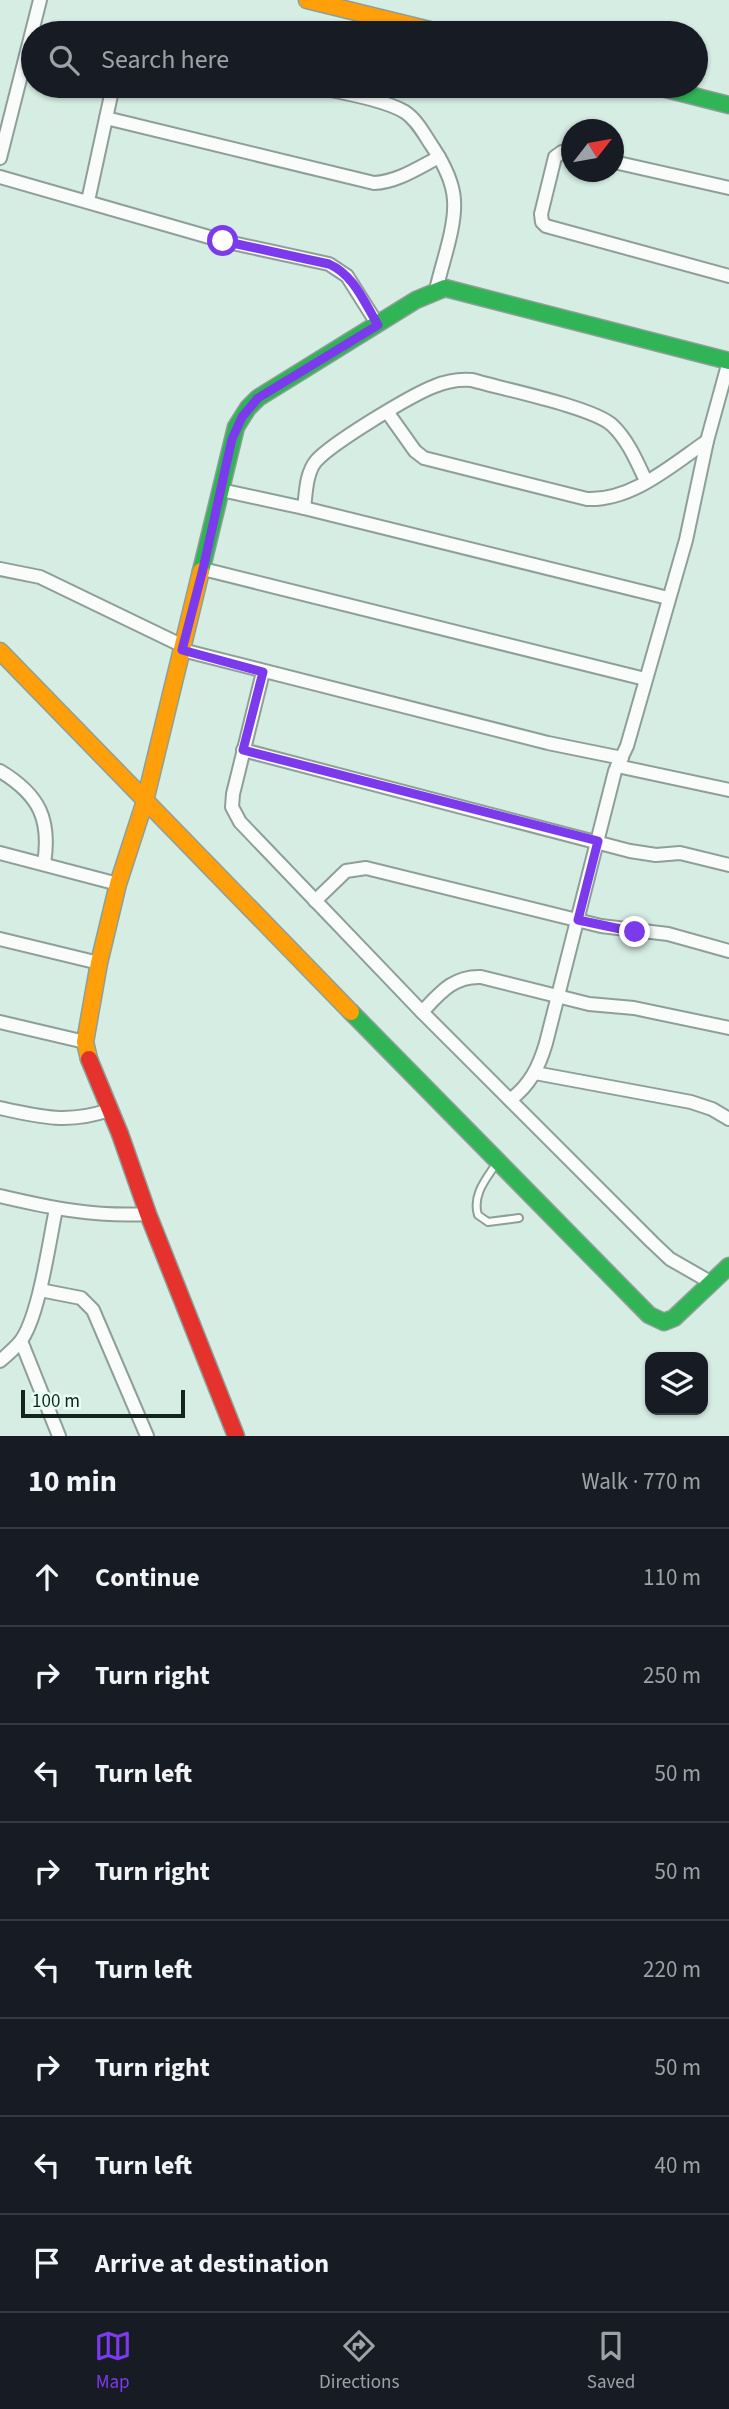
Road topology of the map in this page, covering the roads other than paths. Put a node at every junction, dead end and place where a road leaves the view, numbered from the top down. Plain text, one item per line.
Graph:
1 (40, 0) edge
2 (307, 0) edge
3 (35, 21) edge
4 (393, 21) edge
5 (21, 75) edge
6 (110, 98) edge
7 (358, 98) edge
8 (701, 98) edge
9 (729, 105) edge
10 (106, 118) junction
11 (561, 153) edge
12 (439, 157) junction
13 (0, 158) edge
14 (624, 164) edge
15 (0, 177) edge
16 (729, 188) edge
17 (88, 201) junction
18 (729, 276) edge
19 (436, 290) junction
20 (378, 325) junction
21 (729, 361) edge
22 (388, 412) junction
23 (708, 441) junction
24 (646, 481) junction
25 (221, 490) junction
26 (304, 508) junction
27 (0, 569) edge
28 (203, 569) junction
29 (668, 598) junction
30 (182, 648) junction
31 (0, 651) edge
32 (263, 672) junction
33 (645, 679) junction
34 (243, 750) junction
35 (619, 762) junction
36 (0, 771) edge
37 (729, 790) edge
38 (145, 801) junction
39 (598, 841) junction
40 (0, 853) edge
41 (44, 864) junction
42 (729, 865) edge
43 (118, 884) junction
44 (314, 901) junction
45 (578, 920) junction
46 (0, 939) edge
47 (729, 951) edge
48 (99, 963) junction
49 (557, 996) junction
50 (422, 1012) junction
51 (0, 1022) edge
52 (729, 1028) edge
53 (85, 1042) junction
54 (535, 1073) junction
55 (510, 1100) junction
56 (0, 1108) edge
57 (109, 1110) junction
58 (729, 1119) edge
59 (497, 1162) junction
60 (0, 1196) edge
61 (56, 1209) junction
62 (148, 1214) junction
63 (519, 1218) dead end
64 (729, 1266) edge
65 (712, 1283) junction
66 (40, 1290) junction
67 (21, 1341) junction
68 (0, 1361) edge
69 (59, 1436) edge
70 (147, 1436) edge
71 (236, 1436) edge

1 - 3 street
2 - 4 street
5 - 13 street
6 - 10 street
7 - 12 street
8 - 9 street
10 - 12 street
10 - 17 street
11 - 18 street
12 - 19 street
14 - 16 street
15 - 17 street
17 - 20 street
19 - 20 street
19 - 21 street
20 - 25 street
21 - 23 street
22 - 24 street
22 - 24 street
22 - 26 street
23 - 24 street
23 - 29 street
25 - 26 street
25 - 28 street
26 - 29 street
27 - 30 street
28 - 30 street
28 - 33 street
29 - 33 street
30 - 32 street
30 - 38 street
31 - 38 street
32 - 34 street
32 - 35 street
33 - 35 street
34 - 39 street
34 - 44 street
35 - 37 street
35 - 39 street
36 - 41 street
38 - 43 street
38 - 59 street
39 - 42 street
39 - 45 street
40 - 41 street
41 - 43 street
43 - 48 street
44 - 45 street
44 - 50 street
45 - 47 street
45 - 49 street
46 - 48 street
48 - 53 street
49 - 50 street
49 - 52 street
49 - 54 street
50 - 55 street
51 - 53 street
53 - 57 street
54 - 55 street
54 - 58 street
55 - 65 street
56 - 57 street
57 - 62 street
59 - 63 lane
59 - 65 street
60 - 61 street
61 - 62 street
61 - 66 street
62 - 71 street
64 - 65 street
66 - 67 street
66 - 70 street
67 - 68 street
67 - 69 street

